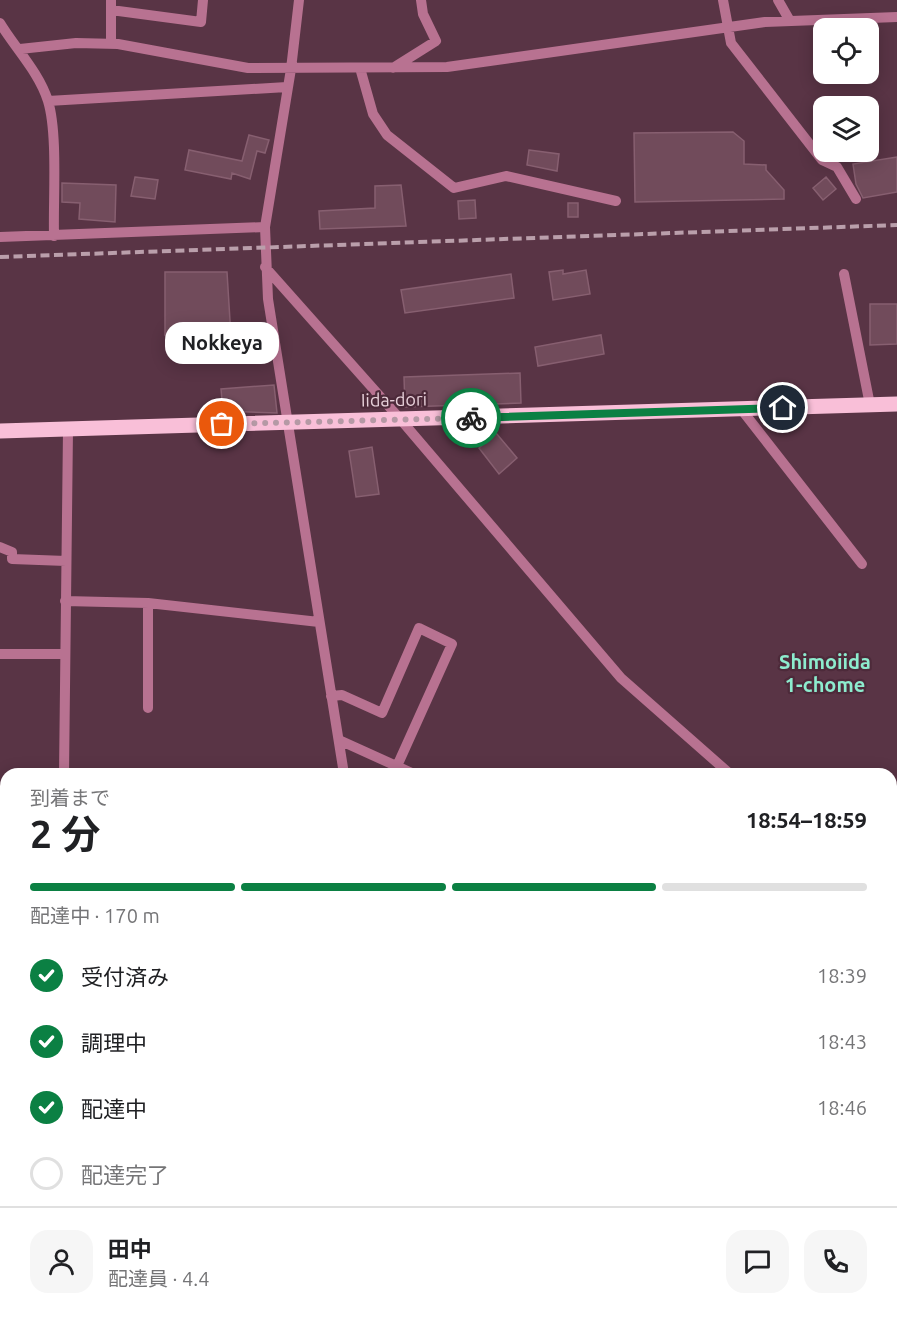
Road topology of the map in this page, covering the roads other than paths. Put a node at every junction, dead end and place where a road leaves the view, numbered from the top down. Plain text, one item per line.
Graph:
1 (203, 0) edge
2 (299, 0) edge
3 (421, 0) edge
4 (723, 0) edge
5 (778, 0) edge
6 (111, 5) edge
7 (897, 18) edge
8 (790, 21) junction
9 (0, 23) edge
10 (726, 27) junction
11 (111, 44) junction
12 (20, 49) junction
13 (360, 68) junction
14 (393, 68) junction
15 (291, 69) junction
16 (287, 87) junction
17 (48, 101) junction
18 (856, 198) dead end
19 (616, 201) dead end
20 (264, 227) junction
21 (54, 236) junction
22 (0, 237) edge
23 (266, 267) junction
24 (844, 274) dead end
25 (897, 404) edge
26 (870, 405) junction
27 (741, 409) junction
28 (401, 420) junction
29 (288, 422) junction
30 (68, 430) junction
31 (0, 431) edge
32 (0, 547) edge
33 (66, 561) junction
34 (862, 564) dead end
35 (65, 601) junction
36 (148, 603) junction
37 (320, 622) junction
38 (0, 654) edge
39 (64, 654) junction
40 (331, 696) junction
41 (148, 708) dead end
42 (339, 740) junction
43 (398, 766) junction
44 (64, 768) edge
45 (343, 768) edge
46 (402, 768) edge
47 (723, 768) edge

1 - 6 street
2 - 15 street
3 - 14 street
4 - 10 street
5 - 8 street
6 - 11 street
7 - 8 street
8 - 10 street
9 - 12 street
10 - 14 street
10 - 18 street
11 - 12 street
11 - 15 street
12 - 17 street
13 - 14 street
13 - 15 street
13 - 19 street
15 - 16 street
16 - 17 street
16 - 20 street
17 - 21 street
20 - 21 street
20 - 23 street
21 - 22 street
23 - 28 street
23 - 29 street
24 - 26 street
25 - 26 main road, Iida-dori
26 - 27 main road, Iida-dori
27 - 28 main road, Iida-dori
27 - 34 street
28 - 29 main road, Iida-dori
28 - 47 street
29 - 30 main road, Iida-dori
29 - 37 street
30 - 31 main road, Iida-dori
30 - 33 street
32 - 33 street
33 - 35 street
35 - 36 street
35 - 39 street
36 - 37 street
36 - 41 street
37 - 40 street
38 - 39 street
39 - 44 street
40 - 42 street
40 - 43 street
42 - 43 street
42 - 45 street
43 - 46 street

